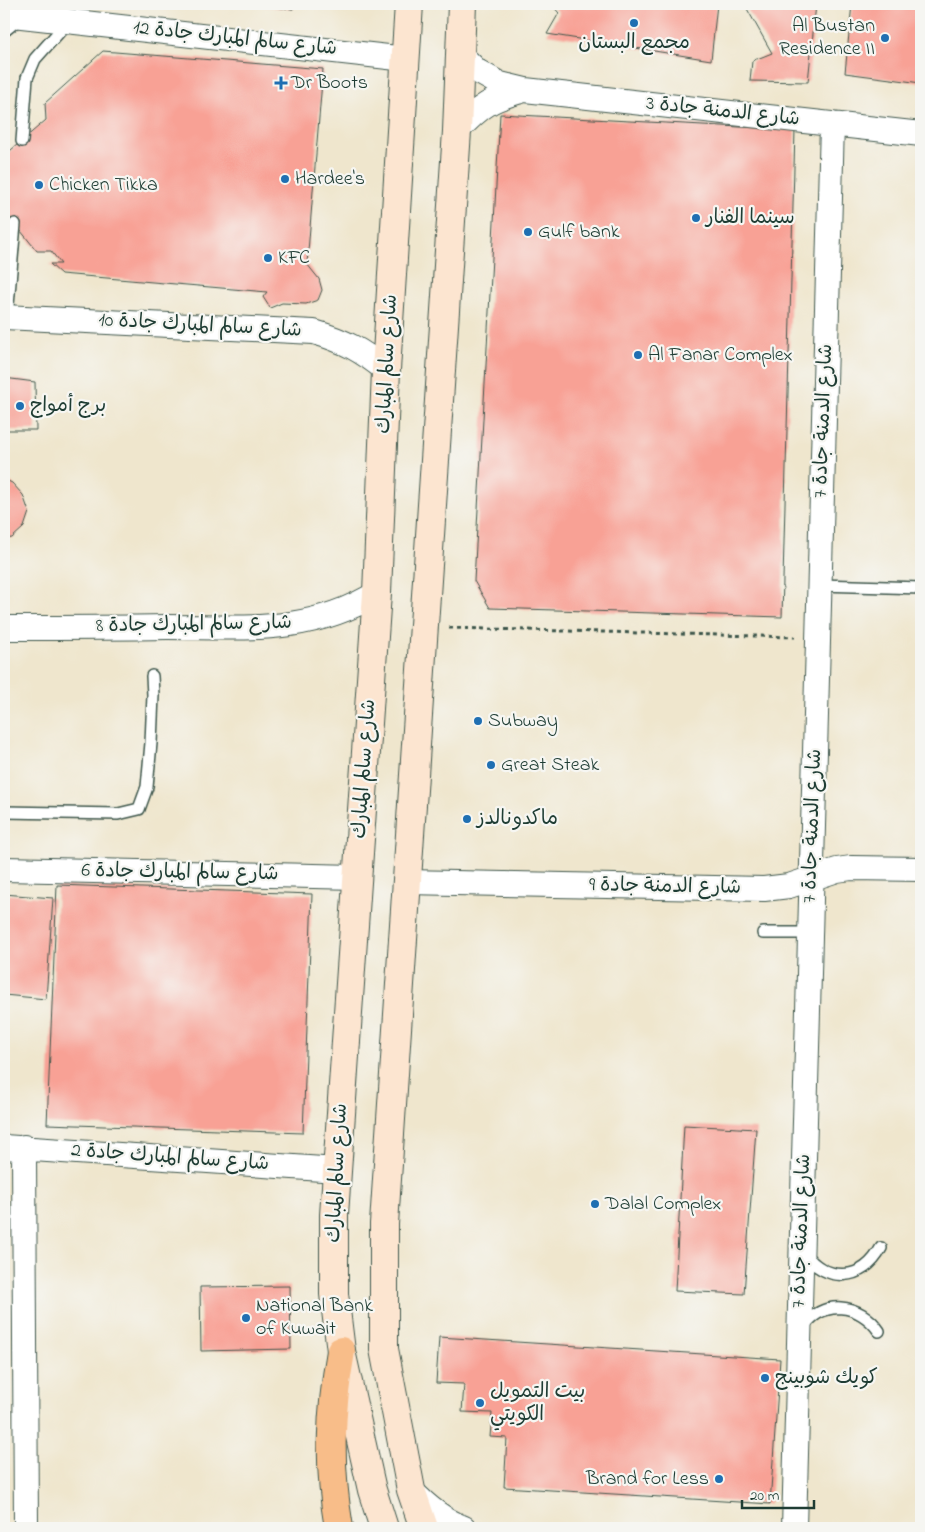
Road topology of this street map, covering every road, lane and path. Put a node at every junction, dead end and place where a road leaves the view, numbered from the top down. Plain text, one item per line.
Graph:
1 (409, 4) edge
2 (462, 4) edge
3 (13, 15) edge
4 (69, 21) junction
5 (4, 31) edge
6 (459, 53) junction
7 (406, 59) junction
8 (525, 90) junction
9 (832, 124) junction
10 (457, 131) junction
11 (921, 134) edge
12 (22, 141) dead end
13 (15, 224) dead end
14 (6, 317) edge
15 (386, 370) junction
16 (820, 585) junction
17 (921, 588) edge
18 (377, 593) junction
19 (422, 627) junction
20 (4, 628) edge
21 (818, 637) junction
22 (152, 676) dead end
23 (4, 812) edge
24 (4, 869) edge
25 (921, 869) edge
26 (357, 877) junction
27 (812, 878) junction
28 (406, 882) junction
29 (763, 933) dead end
30 (810, 933) junction
31 (14, 1147) edge
32 (337, 1170) junction
33 (881, 1248) dead end
34 (801, 1250) junction
35 (879, 1331) dead end
36 (799, 1337) junction
37 (341, 1351) junction
38 (411, 1490) junction
39 (26, 1528) edge
40 (339, 1528) edge
41 (384, 1528) edge
42 (424, 1528) edge
43 (464, 1528) edge
44 (794, 1528) edge

1 - 7 main road, شارع سالم المبارك
2 - 6 main road
3 - 4 street, شارع سالم المبارك جادة 12
3 - 5 lane
4 - 7 street, شارع سالم المبارك جادة 12
4 - 12 lane
6 - 8 street, شارع الدمنة جادة 3
6 - 10 main road
7 - 15 main road, شارع سالم المبارك
8 - 9 street, شارع الدمنة جادة 3
8 - 10 street, شارع الدمنة جادة 3
9 - 11 street, شارع الدمنة جادة 3
9 - 16 street, شارع الدمنة جادة 7
10 - 19 main road
13 - 14 lane
14 - 15 street, شارع سالم المبارك جادة 10
15 - 18 main road, شارع سالم المبارك
16 - 17 lane
16 - 21 street, شارع الدمنة جادة 7
18 - 20 street, شارع سالم المبارك جادة 8
18 - 26 main road, شارع سالم المبارك
19 - 21 path
19 - 28 main road
21 - 27 street, شارع الدمنة جادة 7
22 - 23 lane
24 - 26 street, شارع سالم المبارك جادة 6
25 - 27 street, شارع الدمنة جادة 9
26 - 32 main road, شارع سالم المبارك
27 - 28 street, شارع الدمنة جادة 9
27 - 30 street, شارع الدمنة جادة 7
28 - 38 main road
29 - 30 lane
30 - 34 street, شارع الدمنة جادة 7
31 - 32 street, شارع سالم المبارك جادة 2
31 - 39 street
32 - 37 main road, شارع سالم المبارك
33 - 34 lane
34 - 36 street, شارع الدمنة جادة 7
35 - 36 lane
36 - 44 street, شارع الدمنة جادة 7
37 - 40 main road
37 - 41 main road, شارع سالم المبارك
38 - 42 main road
38 - 43 street

